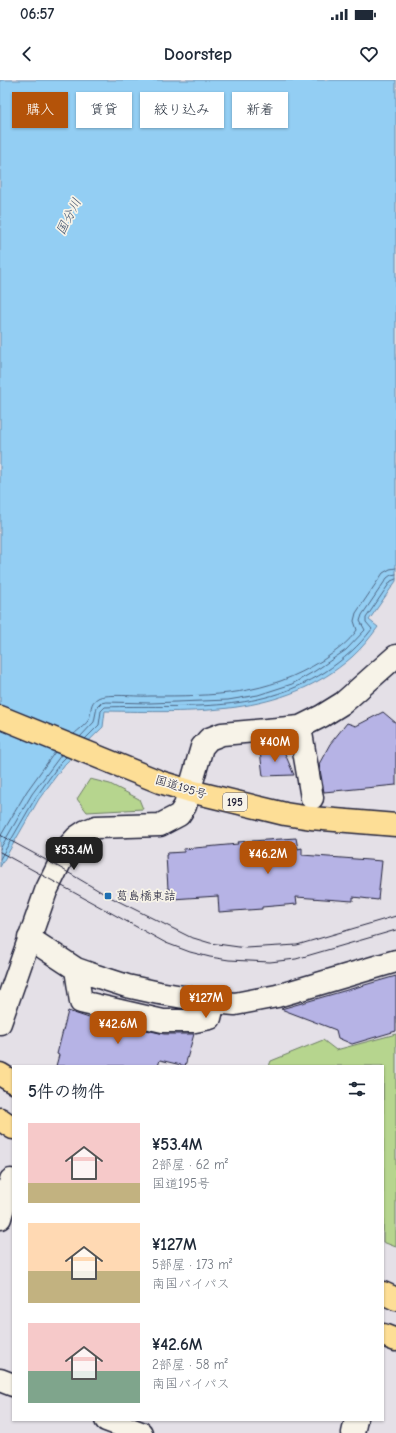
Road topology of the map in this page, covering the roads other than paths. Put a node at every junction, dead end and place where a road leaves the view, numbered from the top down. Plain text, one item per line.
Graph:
1 (396, 656) edge
2 (0, 718) edge
3 (300, 727) junction
4 (190, 791) junction
5 (312, 798) dead end
6 (396, 824) edge
7 (29, 938) junction
8 (396, 961) edge
9 (76, 969) junction
10 (214, 1002) junction
11 (0, 1023) edge
12 (0, 1074) edge
13 (12, 1081) edge
14 (0, 1119) edge
15 (12, 1127) edge
16 (12, 1180) edge
17 (0, 1218) edge
18 (384, 1293) edge
19 (396, 1299) edge
20 (384, 1335) edge
21 (396, 1340) edge
22 (0, 1380) edge
23 (12, 1385) edge
24 (109, 1421) edge
25 (356, 1421) edge
26 (141, 1433) edge
27 (353, 1433) edge

1 - 3 street
2 - 4 highway, 国道195号 / 195
3 - 4 street
3 - 5 street
4 - 6 highway, 国道195号 / 195
4 - 7 street
7 - 9 street
7 - 11 street
8 - 10 street
9 - 10 street
9 - 10 street
12 - 13 highway
14 - 15 highway
16 - 17 street
18 - 19 highway
20 - 21 highway
22 - 23 street
24 - 26 street
25 - 27 street

